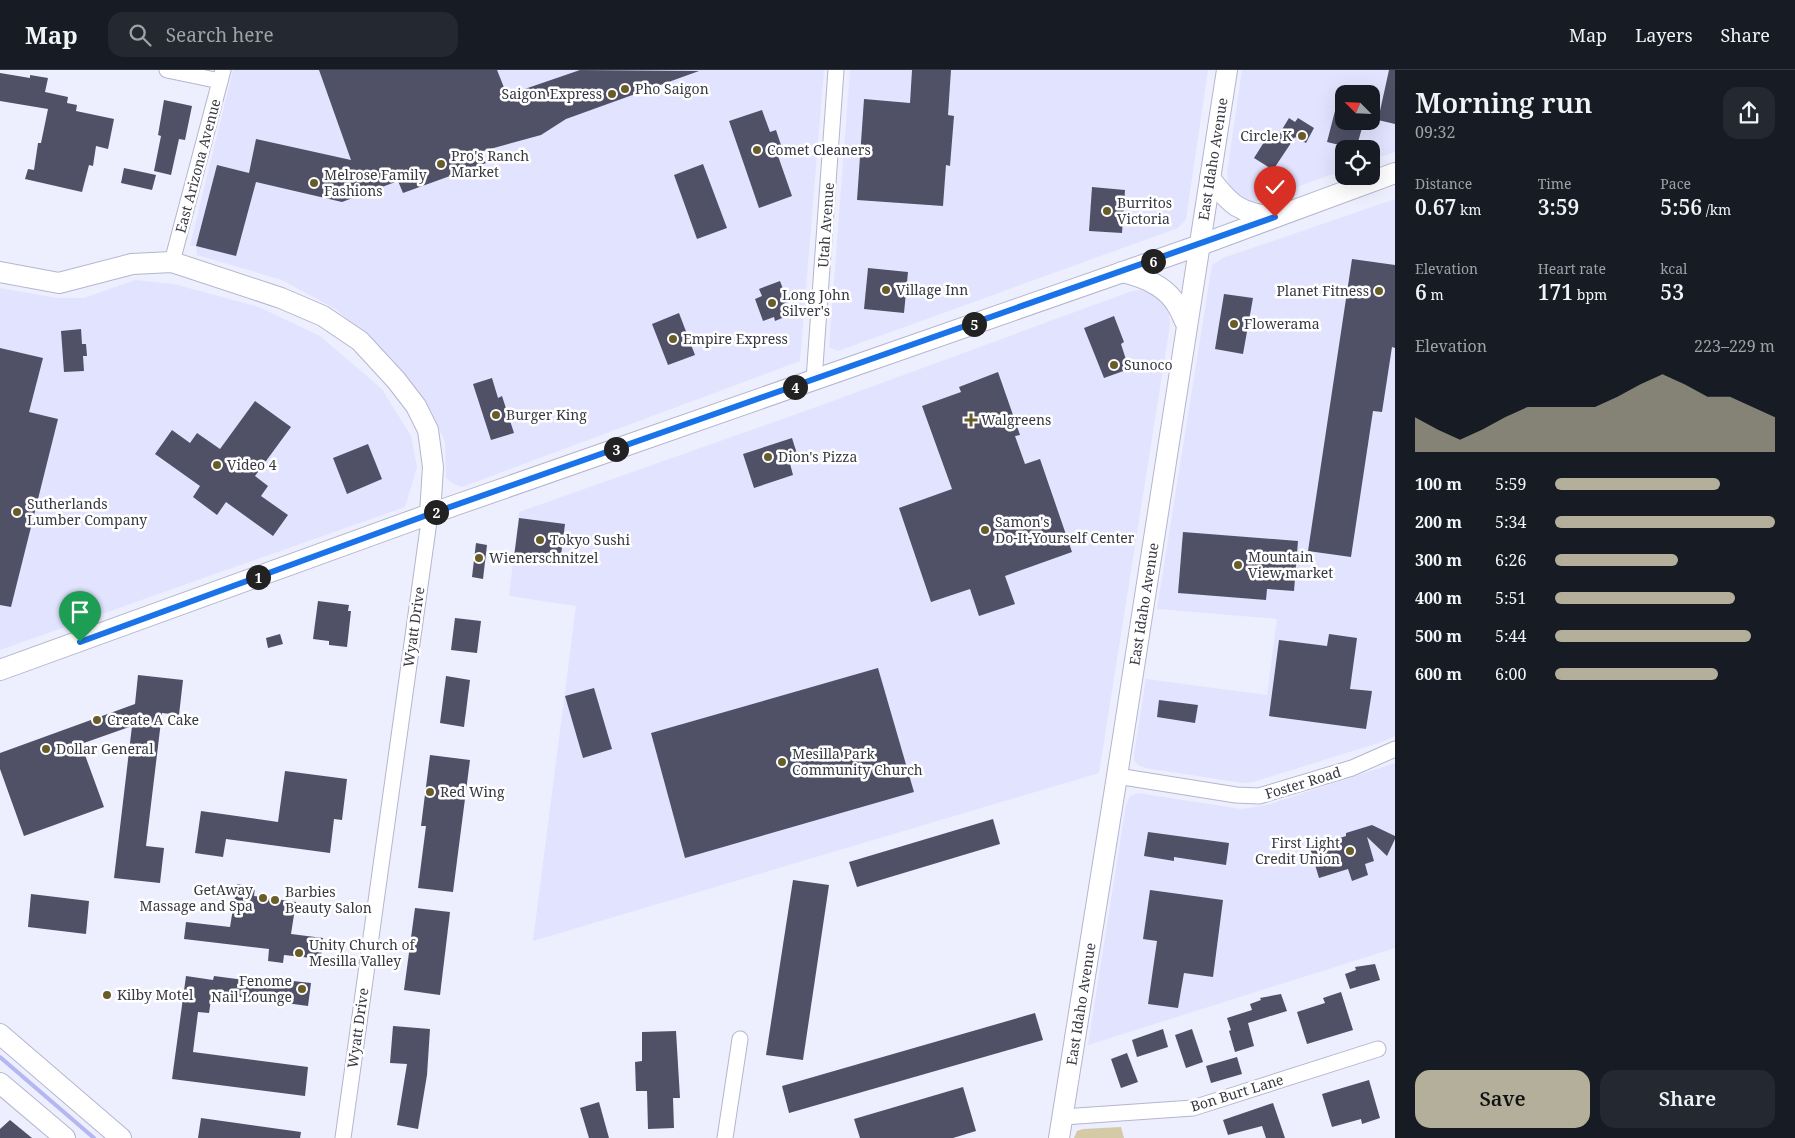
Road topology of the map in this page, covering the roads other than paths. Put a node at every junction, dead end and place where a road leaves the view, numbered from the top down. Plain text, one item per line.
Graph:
1 (166, 70) edge
2 (836, 70) edge
3 (1227, 70) edge
4 (222, 75) edge
5 (1395, 172) edge
6 (1210, 178) junction
7 (1275, 217) junction
8 (1200, 245) junction
9 (172, 262) junction
10 (0, 272) edge
11 (1122, 272) junction
12 (1187, 325) junction
13 (814, 380) junction
14 (430, 514) junction
15 (0, 670) edge
16 (1395, 749) edge
17 (1117, 776) junction
18 (0, 1034) edge
19 (740, 1039) dead end
20 (1378, 1049) dead end
21 (0, 1083) edge
22 (1063, 1117) junction
23 (65, 1138) edge
24 (122, 1138) edge
25 (343, 1138) edge
26 (725, 1138) edge
27 (1059, 1138) edge

1 - 4 street
2 - 13 street, Utah Avenue
3 - 6 main road, East Idaho Avenue
4 - 9 street, East Arizona Avenue
5 - 7 main road
6 - 7 main road
6 - 8 main road, East Idaho Avenue
7 - 8 main road
8 - 11 main road
8 - 12 main road, East Idaho Avenue
9 - 10 main road
9 - 14 main road, Wyatt Drive
11 - 12 main road
11 - 13 main road
12 - 17 main road, East Idaho Avenue
13 - 14 main road
14 - 15 main road
14 - 25 street, Wyatt Drive
16 - 17 street, Foster Road
17 - 22 main road, East Idaho Avenue
18 - 24 main road
19 - 26 street
20 - 22 street, Bon Burt Lane
21 - 23 main road
22 - 27 main road, East Idaho Avenue

